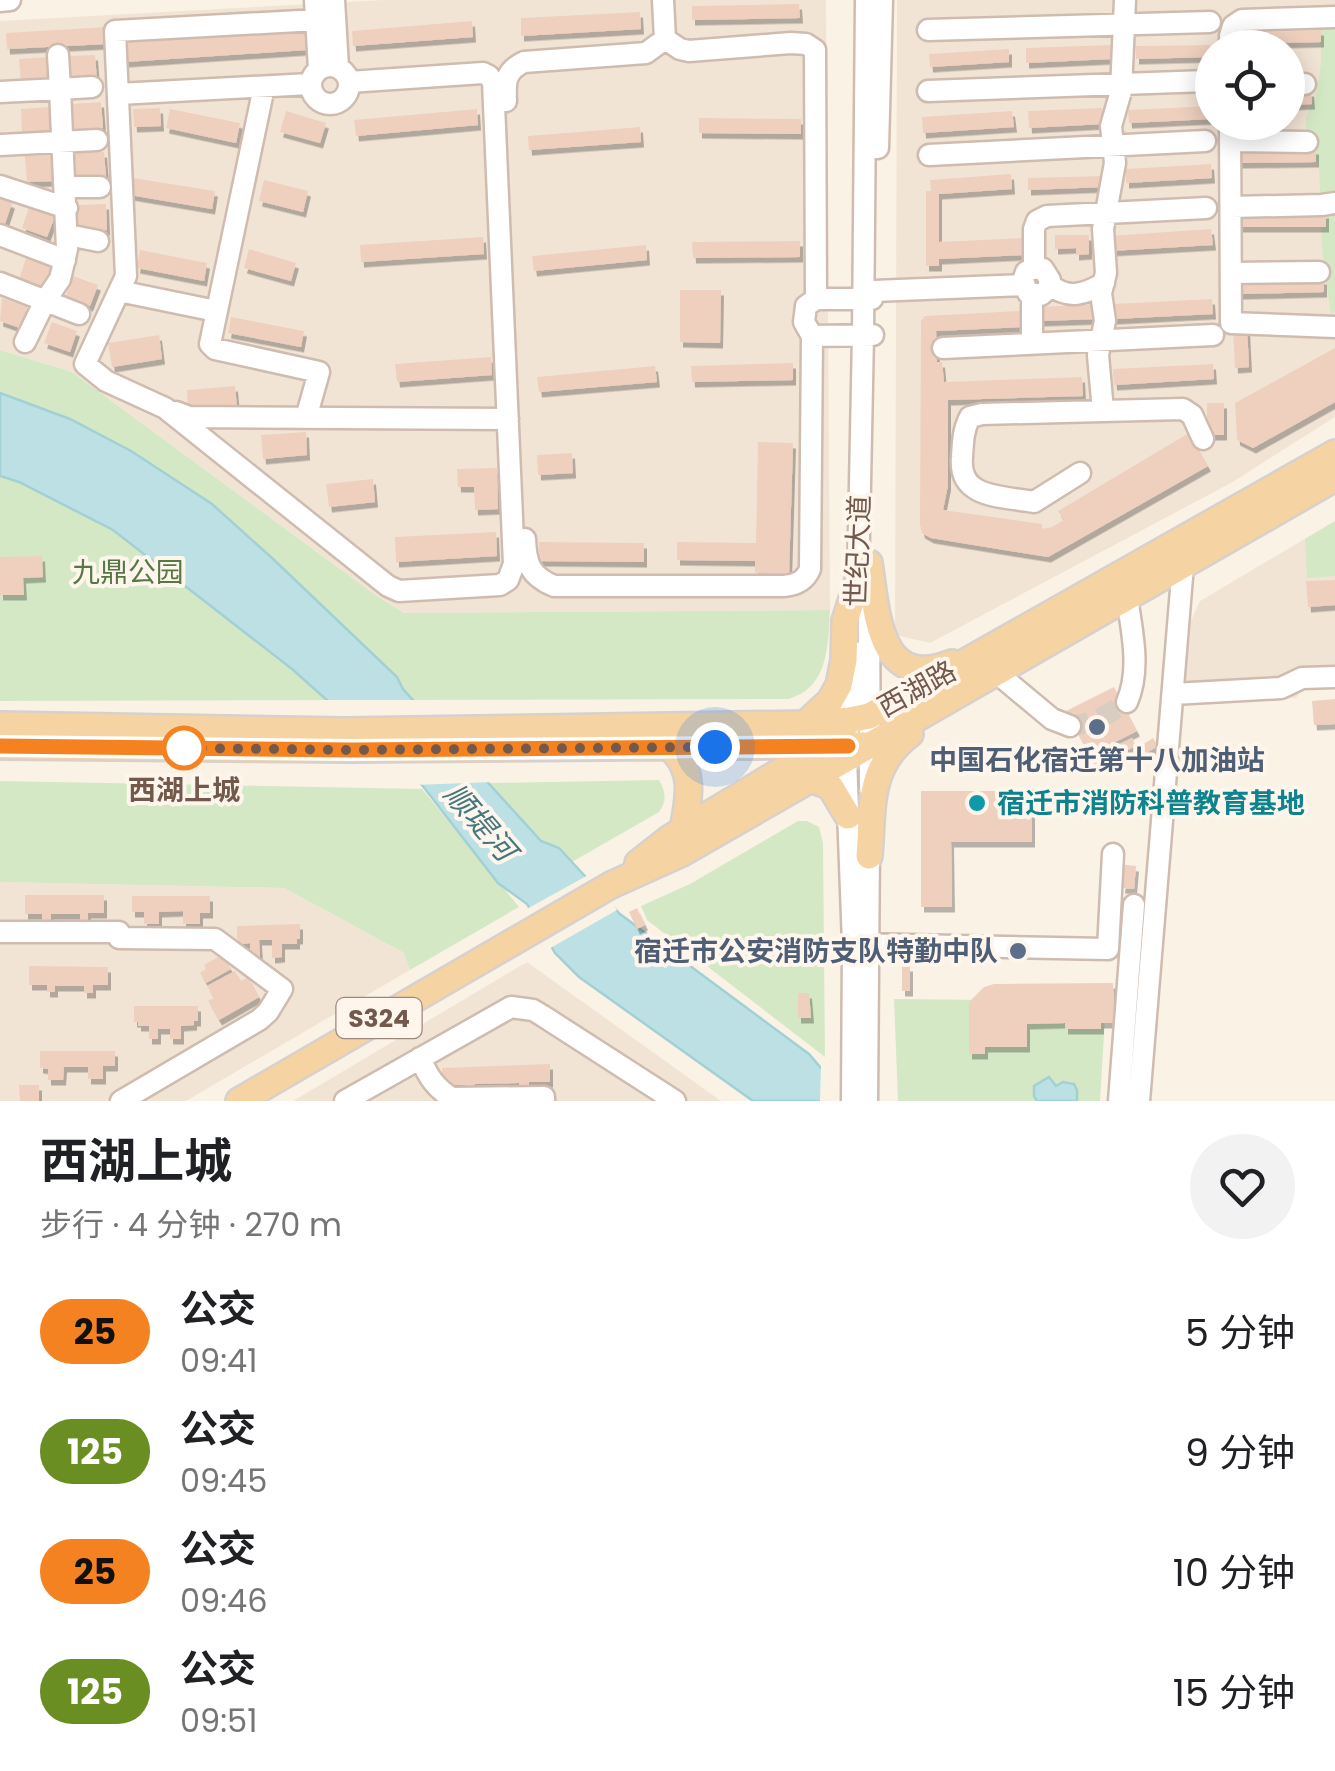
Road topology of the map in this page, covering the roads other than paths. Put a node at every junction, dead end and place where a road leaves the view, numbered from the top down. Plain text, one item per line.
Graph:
1 (0, 0) edge
2 (10, 0) edge
3 (663, 0) edge
4 (866, 0) edge
5 (882, 0) edge
6 (1125, 0) edge
7 (325, 10) edge
8 (1328, 12) edge
9 (1210, 22) dead end
10 (1125, 24) junction
11 (928, 30) dead end
12 (1232, 30) edge
13 (665, 39) junction
14 (58, 55) dead end
15 (0, 71) edge
16 (329, 75) junction
17 (1195, 81) edge
18 (1121, 84) junction
19 (92, 87) dead end
20 (264, 87) junction
21 (60, 89) junction
22 (928, 91) dead end
23 (1, 92) edge
24 (118, 94) junction
25 (97, 140) dead end
26 (1230, 140) edge
27 (1292, 140) edge
28 (63, 142) junction
29 (1205, 142) dead end
30 (1308, 142) dead end
31 (0, 145) edge
32 (1113, 146) junction
33 (929, 155) dead end
34 (0, 186) edge
35 (100, 187) dead end
36 (66, 198) junction
37 (1335, 203) edge
38 (1231, 207) junction
39 (1206, 208) dead end
40 (1105, 213) junction
41 (0, 235) edge
42 (68, 236) junction
43 (98, 241) dead end
44 (65, 260) junction
45 (1231, 272) junction
46 (1318, 272) dead end
47 (1035, 283) junction
48 (1104, 283) junction
49 (0, 284) edge
50 (119, 291) junction
51 (870, 296) junction
52 (816, 299) junction
53 (45, 300) junction
54 (216, 310) junction
55 (79, 314) dead end
56 (1335, 326) edge
57 (868, 335) junction
58 (1213, 335) dead end
59 (812, 336) junction
60 (1102, 340) junction
61 (25, 342) dead end
62 (1032, 344) junction
63 (943, 348) dead end
64 (165, 408) junction
65 (1102, 411) junction
66 (306, 418) junction
67 (508, 419) junction
68 (1203, 439) dead end
69 (1335, 453) edge
70 (1080, 473) dead end
71 (1335, 478) edge
72 (1183, 565) junction
73 (863, 572) junction
74 (1127, 598) junction
75 (1022, 644) junction
76 (998, 674) junction
77 (1335, 676) edge
78 (1173, 694) junction
79 (1126, 702) dead end
80 (805, 724) junction
81 (0, 725) edge
82 (1070, 726) dead end
83 (857, 737) junction
84 (461, 738) junction
85 (348, 740) junction
86 (0, 746) edge
87 (821, 746) junction
88 (669, 747) junction
89 (810, 780) junction
90 (848, 816) junction
91 (684, 830) junction
92 (1113, 854) dead end
93 (869, 856) junction
94 (611, 885) junction
95 (1134, 905) dead end
96 (0, 932) edge
97 (1109, 933) junction
98 (1131, 935) junction
99 (861, 944) junction
100 (420, 1058) junction
101 (860, 1091) edge
102 (157, 1092) edge
103 (670, 1099) edge
104 (121, 1101) edge
105 (238, 1101) edge
106 (345, 1101) edge
107 (544, 1101) edge
108 (1119, 1101) edge
109 (1140, 1101) edge

1 - 2 street
3 - 13 street
4 - 51 street, 世纪大道
5 - 51 street, 世纪大道
6 - 10 street
7 - 16 street
7 - 24 street
8 - 12 street
9 - 10 street
10 - 11 street
10 - 18 street
13 - 52 street
13 - 59 street
14 - 21 street
15 - 23 street
16 - 20 street
16 - 67 street
17 - 18 street
18 - 22 street
18 - 32 street
19 - 21 street
20 - 24 street
20 - 54 street
21 - 23 street
21 - 28 street
24 - 50 street
25 - 28 street
26 - 38 street
27 - 30 street
28 - 31 street
28 - 36 street
29 - 32 street
32 - 33 street
32 - 40 street
34 - 36 street
35 - 36 street
36 - 42 street
37 - 38 street
38 - 45 street
39 - 40 street
40 - 47 street
40 - 48 street
41 - 44 street
42 - 43 street
42 - 44 street
44 - 53 street
45 - 46 street
45 - 56 street
47 - 48 street
47 - 51 street
47 - 62 street
48 - 60 street
49 - 53 street
50 - 54 street
50 - 64 street
51 - 52 street
51 - 57 street, 世纪大道
52 - 59 street
53 - 55 street
53 - 61 street
54 - 66 street
57 - 59 street
57 - 73 street, 世纪大道
58 - 60 street
60 - 62 street
60 - 65 street
62 - 63 street
64 - 66 street
64 - 67 street
65 - 68 street
65 - 70 street
66 - 67 street
69 - 75 main road, 西湖路
71 - 72 main road, 西湖路
72 - 74 main road, 西湖路
72 - 78 street
73 - 75 main road
73 - 80 main road
73 - 83 street, 世纪大道
74 - 75 main road, 西湖路
74 - 79 street
75 - 76 main road
75 - 83 main road, 西湖路
76 - 82 street
76 - 93 main road
77 - 78 street
78 - 109 street
80 - 83 main road
80 - 84 main road
81 - 85 main road
83 - 87 main road, 西湖路
83 - 89 main road, 西湖路
83 - 90 street, 世纪大道
83 - 93 street, 世纪大道
84 - 85 main road
84 - 88 main road
85 - 86 main road
87 - 88 main road
87 - 91 main road, 西湖路
88 - 91 main road
89 - 90 main road
89 - 94 main road, 西湖路
90 - 99 street, 世纪大道
91 - 94 main road, 西湖路
92 - 97 street
93 - 99 street, 世纪大道
94 - 105 main road, S324
95 - 98 street
96 - 102 street
97 - 98 street
97 - 99 street
98 - 108 street
99 - 101 street, 世纪大道
100 - 103 street
100 - 106 street
100 - 107 street
102 - 104 street

